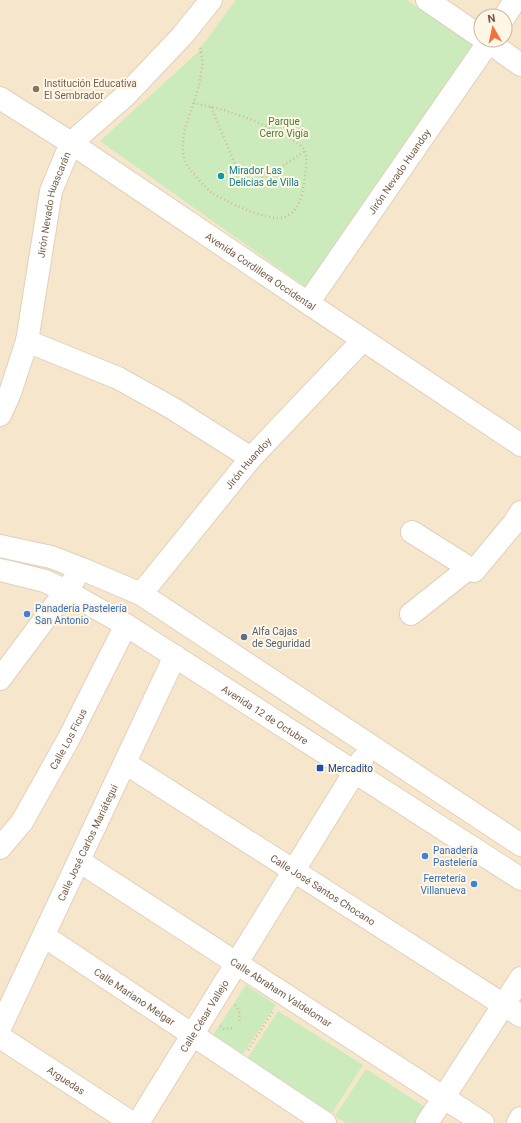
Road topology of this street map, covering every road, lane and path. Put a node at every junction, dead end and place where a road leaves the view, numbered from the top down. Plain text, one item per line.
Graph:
1 (211, 0) edge
2 (427, 0) edge
3 (473, 31) edge
4 (185, 32) junction
5 (482, 48) edge
6 (498, 48) edge
7 (521, 65) edge
8 (0, 98) edge
9 (193, 103) junction
10 (210, 107) junction
11 (71, 143) junction
12 (305, 151) junction
13 (308, 304) junction
14 (363, 340) junction
15 (27, 341) junction
16 (0, 415) edge
17 (521, 445) edge
18 (251, 458) junction
19 (521, 512) edge
20 (412, 532) dead end
21 (0, 546) edge
22 (469, 568) junction
23 (82, 569) junction
24 (0, 570) edge
25 (66, 591) junction
26 (141, 594) junction
27 (411, 614) dead end
28 (126, 625) junction
29 (175, 656) junction
30 (0, 679) edge
31 (371, 746) junction
32 (125, 763) junction
33 (355, 772) junction
34 (519, 838) edge
35 (0, 848) edge
36 (79, 861) junction
37 (294, 871) junction
38 (521, 879) edge
39 (44, 936) junction
40 (237, 963) junction
41 (521, 978) edge
42 (284, 994) junction
43 (233, 1003) dead end
44 (512, 1010) edge
45 (239, 1022) dead end
46 (218, 1025) dead end
47 (0, 1028) edge
48 (232, 1028) dead end
49 (193, 1035) junction
50 (0, 1037) edge
51 (238, 1065) junction
52 (443, 1098) junction
53 (521, 1118) edge
54 (132, 1123) edge
55 (138, 1123) edge
56 (325, 1123) edge
57 (427, 1123) edge
58 (483, 1123) edge
59 (518, 1123) edge

1 - 4 street, Jirón Nevado Huascarán
2 - 3 street
4 - 9 path
4 - 11 street, Jirón Nevado Huascarán
5 - 13 street, Jirón Nevado Huandoy
6 - 7 street
8 - 11 street, Avenida Cordillera Occidental
9 - 10 path
9 - 12 path
10 - 12 path
10 - 12 path
11 - 13 street, Avenida Cordillera Occidental
11 - 15 street, Jirón Nevado Huascarán
13 - 14 street, Avenida Cordillera Occidental
14 - 17 street, Avenida Cordillera Occidental
14 - 18 street, Jirón Huandoy
15 - 16 street, Jirón Nevado Huascarán
15 - 18 street
18 - 26 street, Jirón Huandoy
19 - 22 street
20 - 22 street
21 - 23 street
22 - 27 street
23 - 25 street
23 - 26 street
24 - 25 street, Avenida 12 de Octubre
25 - 28 street, Avenida 12 de Octubre
25 - 30 street
26 - 31 street
28 - 29 street, Avenida 12 de Octubre
28 - 35 street, Calle Los Ficus
29 - 32 street, Calle José Carlos Mariátegui
29 - 33 street, Avenida 12 de Octubre
31 - 33 street, Calle César Vallejo
31 - 34 street
32 - 36 street, Calle José Carlos Mariátegui
32 - 37 street, Calle José Santos Chocano
33 - 37 street, Calle César Vallejo
33 - 38 street, Avenida 12 de Octubre
36 - 39 street, Calle José Carlos Mariátegui
36 - 40 street, Calle Abraham Valdelomar
37 - 40 street, Calle César Vallejo
37 - 44 street, Calle José Santos Chocano
39 - 47 street, Calle José Carlos Mariátegui
39 - 49 street, Calle Mariano Melgar
40 - 42 street, Calle Abraham Valdelomar
40 - 49 street, Calle César Vallejo
41 - 44 street
42 - 51 path
42 - 52 street, Calle Abraham Valdelomar
43 - 45 path
44 - 52 street
46 - 48 path
49 - 51 street, Calle Mariano Melgar
49 - 55 street, Calle César Vallejo
50 - 54 street, Arguedas
51 - 56 street, Calle Mariano Melgar
52 - 57 street
52 - 58 street, Calle Abraham Valdelomar
53 - 59 street

